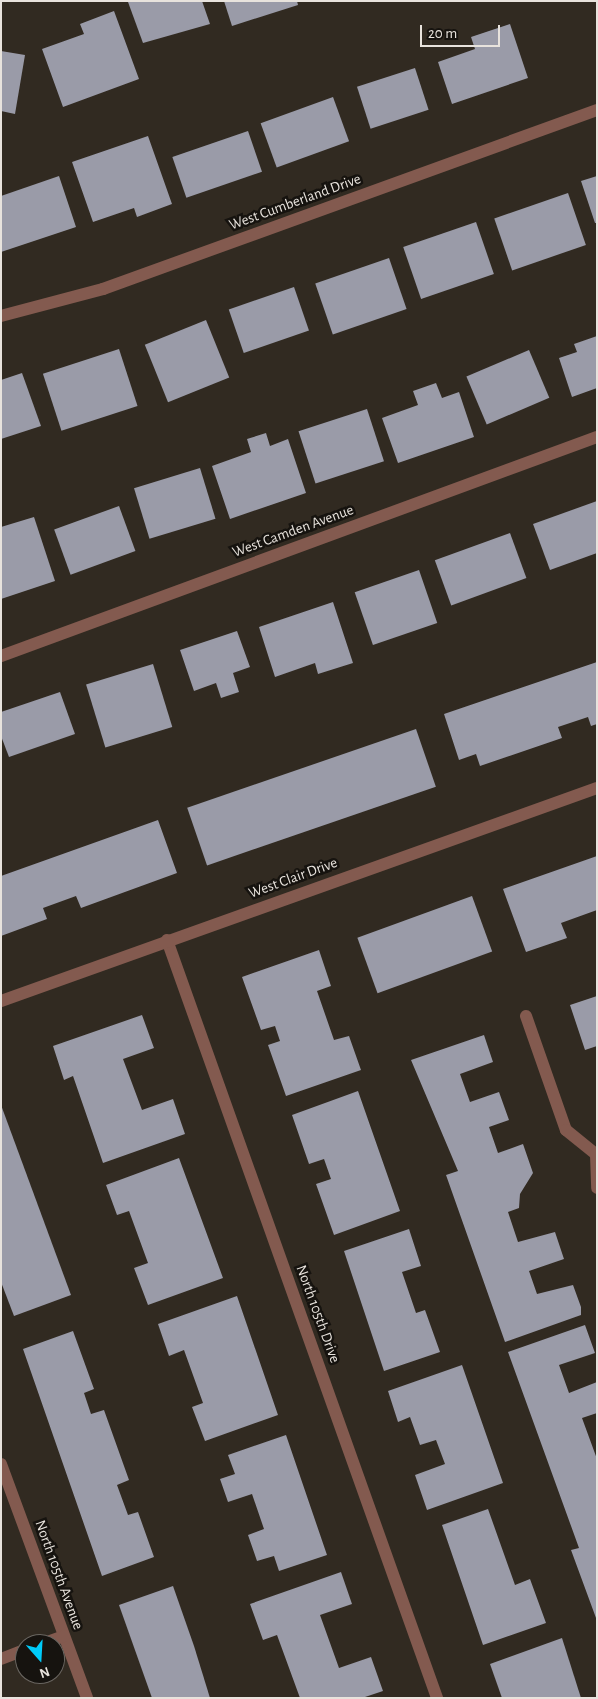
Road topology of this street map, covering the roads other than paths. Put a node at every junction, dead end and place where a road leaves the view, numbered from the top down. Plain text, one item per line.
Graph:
1 (597, 110) edge
2 (1, 316) edge
3 (597, 437) edge
4 (1, 656) edge
5 (597, 788) edge
6 (167, 940) junction
7 (1, 1001) edge
8 (526, 1016) dead end
9 (596, 1154) edge
10 (597, 1188) edge
11 (1, 1464) edge
12 (63, 1634) edge
13 (65, 1639) edge
14 (15, 1654) edge
15 (1, 1659) edge
16 (87, 1698) edge
17 (437, 1698) edge

1 - 2 street, West Cumberland Drive
3 - 4 street, West Camden Avenue
5 - 6 street, West Clair Drive
6 - 7 street, West Clair Drive
6 - 17 street, North 105th Drive
8 - 9 street
9 - 10 street
11 - 12 street, North 105th Avenue
13 - 16 street, North 105th Avenue
14 - 15 street

